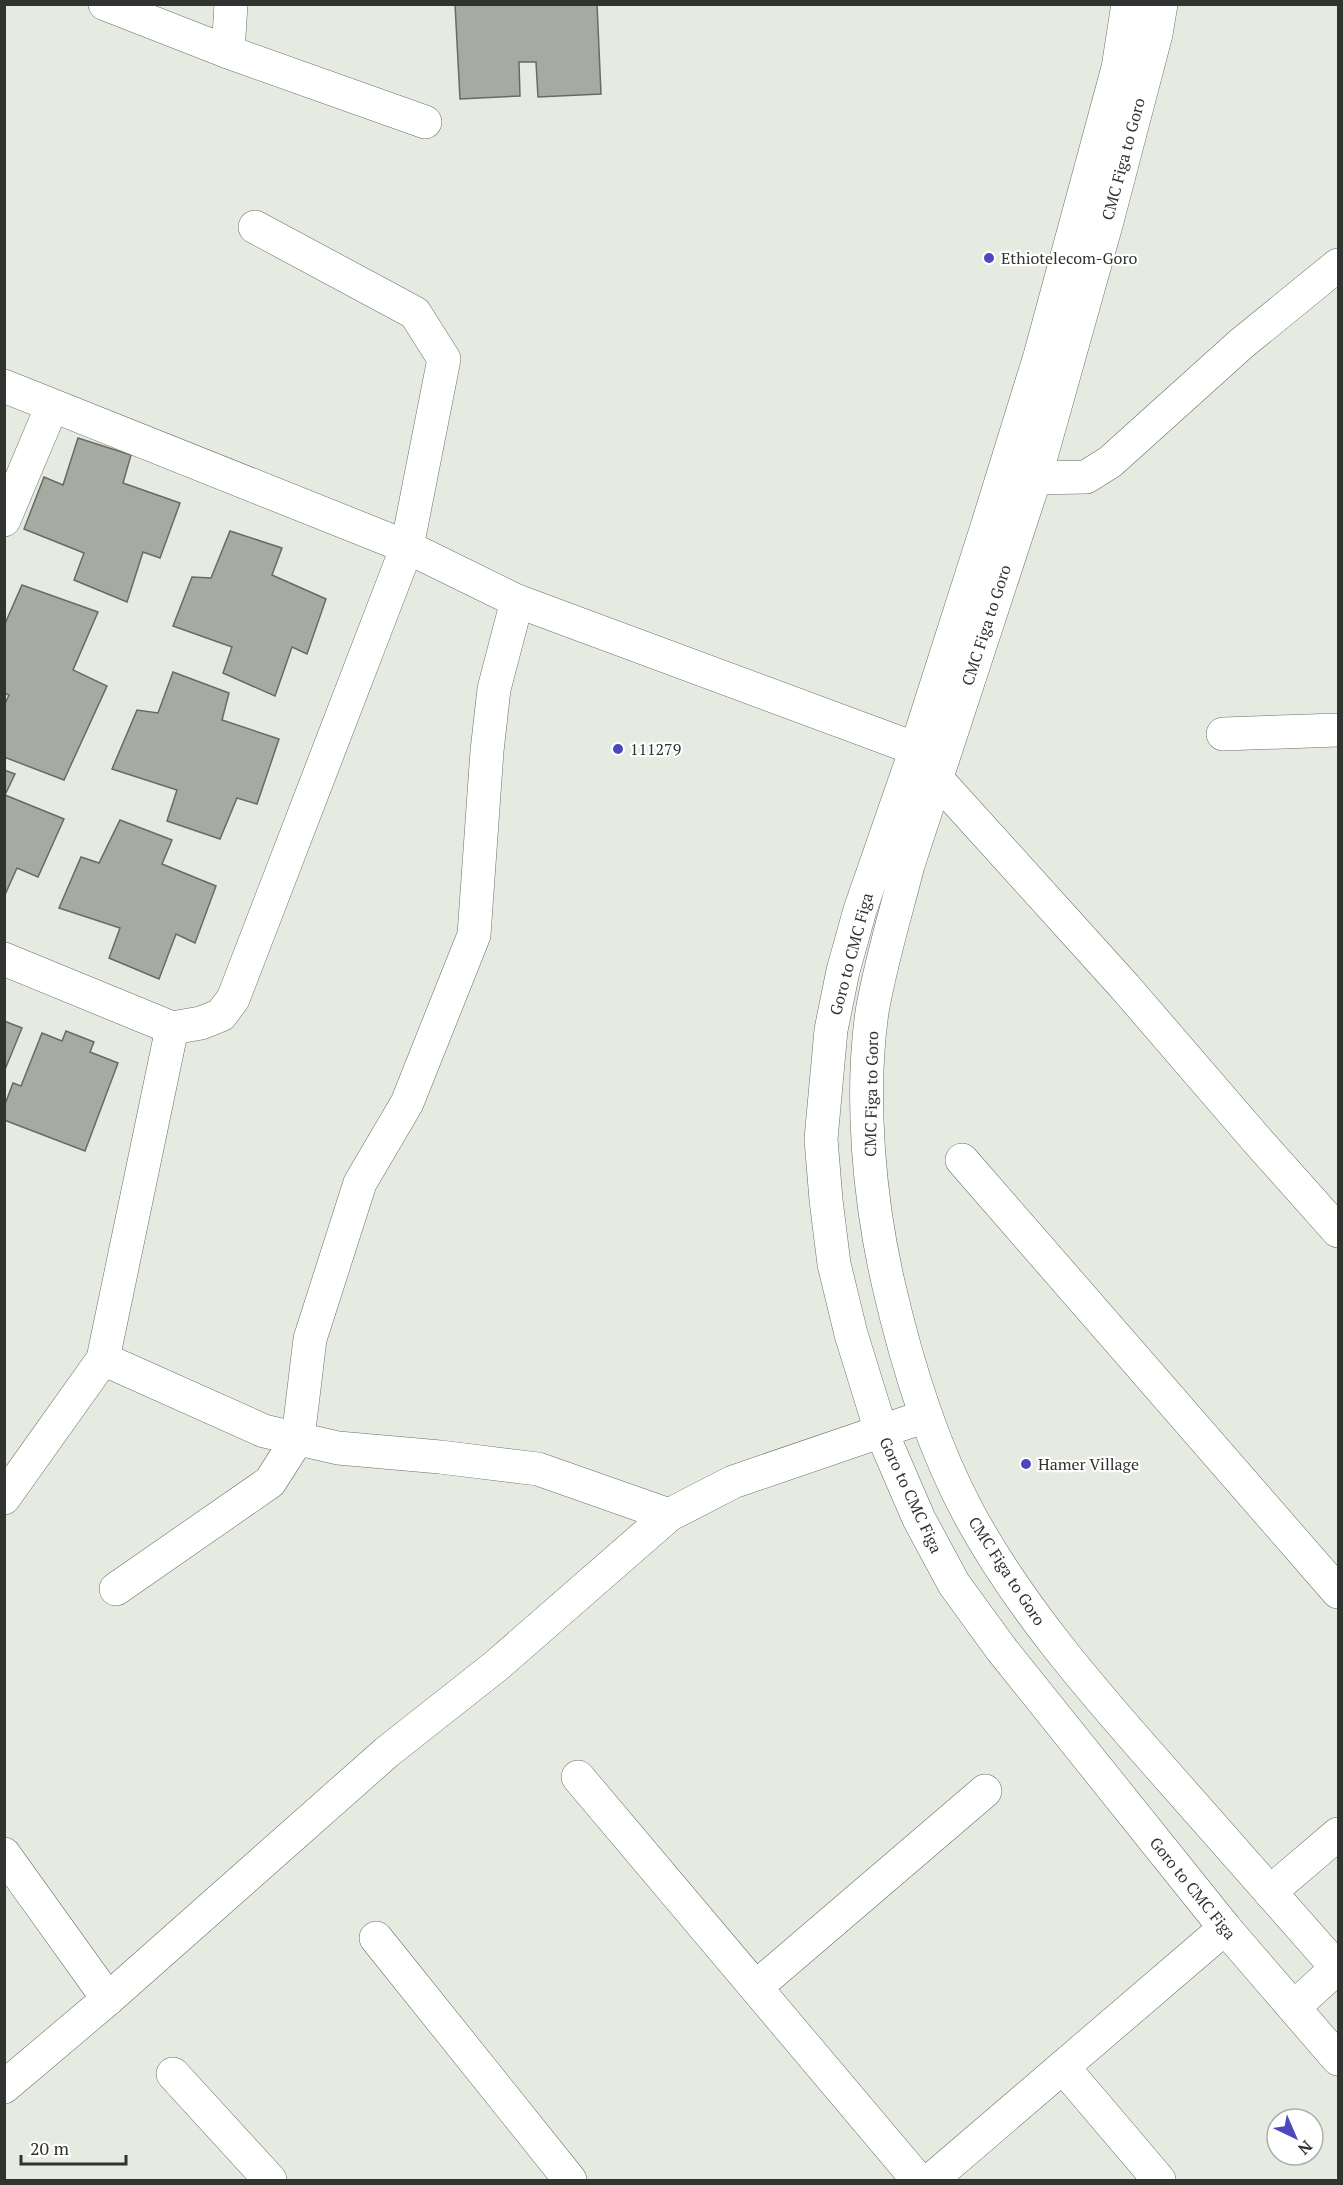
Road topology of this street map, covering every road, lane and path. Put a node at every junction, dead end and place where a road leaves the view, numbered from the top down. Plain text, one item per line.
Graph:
1 (105, 4) edge
2 (231, 4) edge
3 (1128, 4) edge
4 (1161, 4) edge
5 (228, 52) junction
6 (425, 122) dead end
7 (255, 227) dead end
8 (1335, 275) edge
9 (4, 386) edge
10 (52, 406) junction
11 (1035, 478) junction
12 (4, 520) edge
13 (407, 546) junction
14 (517, 601) junction
15 (1338, 730) edge
16 (1223, 734) dead end
17 (919, 767) junction
18 (4, 959) edge
19 (172, 1028) junction
20 (962, 1160) dead end
21 (1338, 1231) edge
22 (103, 1359) junction
23 (926, 1416) junction
24 (881, 1431) junction
25 (298, 1438) junction
26 (4, 1498) edge
27 (669, 1515) junction
28 (116, 1589) dead end
29 (1338, 1592) edge
30 (578, 1777) dead end
31 (985, 1791) dead end
32 (1338, 1834) edge
33 (4, 1854) edge
34 (1270, 1892) junction
35 (1225, 1928) junction
36 (376, 1938) dead end
37 (1338, 1968) edge
38 (756, 1987) junction
39 (108, 1999) junction
40 (1294, 2007) junction
41 (1338, 2060) edge
42 (1063, 2067) junction
43 (172, 2074) dead end
44 (4, 2087) edge
45 (270, 2181) edge
46 (570, 2181) edge
47 (918, 2181) edge
48 (931, 2181) edge
49 (1159, 2181) edge

1 - 5 street
2 - 5 street
3 - 17 street
4 - 11 street, CMC Figa to Goro
5 - 6 street
7 - 13 street
8 - 11 street
9 - 10 street
10 - 12 street
10 - 13 street
11 - 17 street, CMC Figa to Goro
13 - 14 street
13 - 19 street
14 - 17 street
14 - 25 street
15 - 16 street
17 - 21 street
17 - 23 street, CMC Figa to Goro
17 - 24 street, Goro to CMC Figa
18 - 19 street
19 - 22 street
20 - 29 street
22 - 25 street
22 - 26 street
23 - 24 street
23 - 34 street, CMC Figa to Goro
24 - 27 street
24 - 35 street, Goro to CMC Figa
25 - 27 street
25 - 28 street
27 - 39 street
30 - 38 street
31 - 38 street
32 - 34 street
33 - 39 street
34 - 37 street, CMC Figa to Goro
35 - 40 street, Goro to CMC Figa
35 - 42 street
36 - 46 street
37 - 40 street
38 - 47 street
39 - 44 street
40 - 41 street, Goro to CMC Figa
42 - 48 street
42 - 49 street
43 - 45 street

